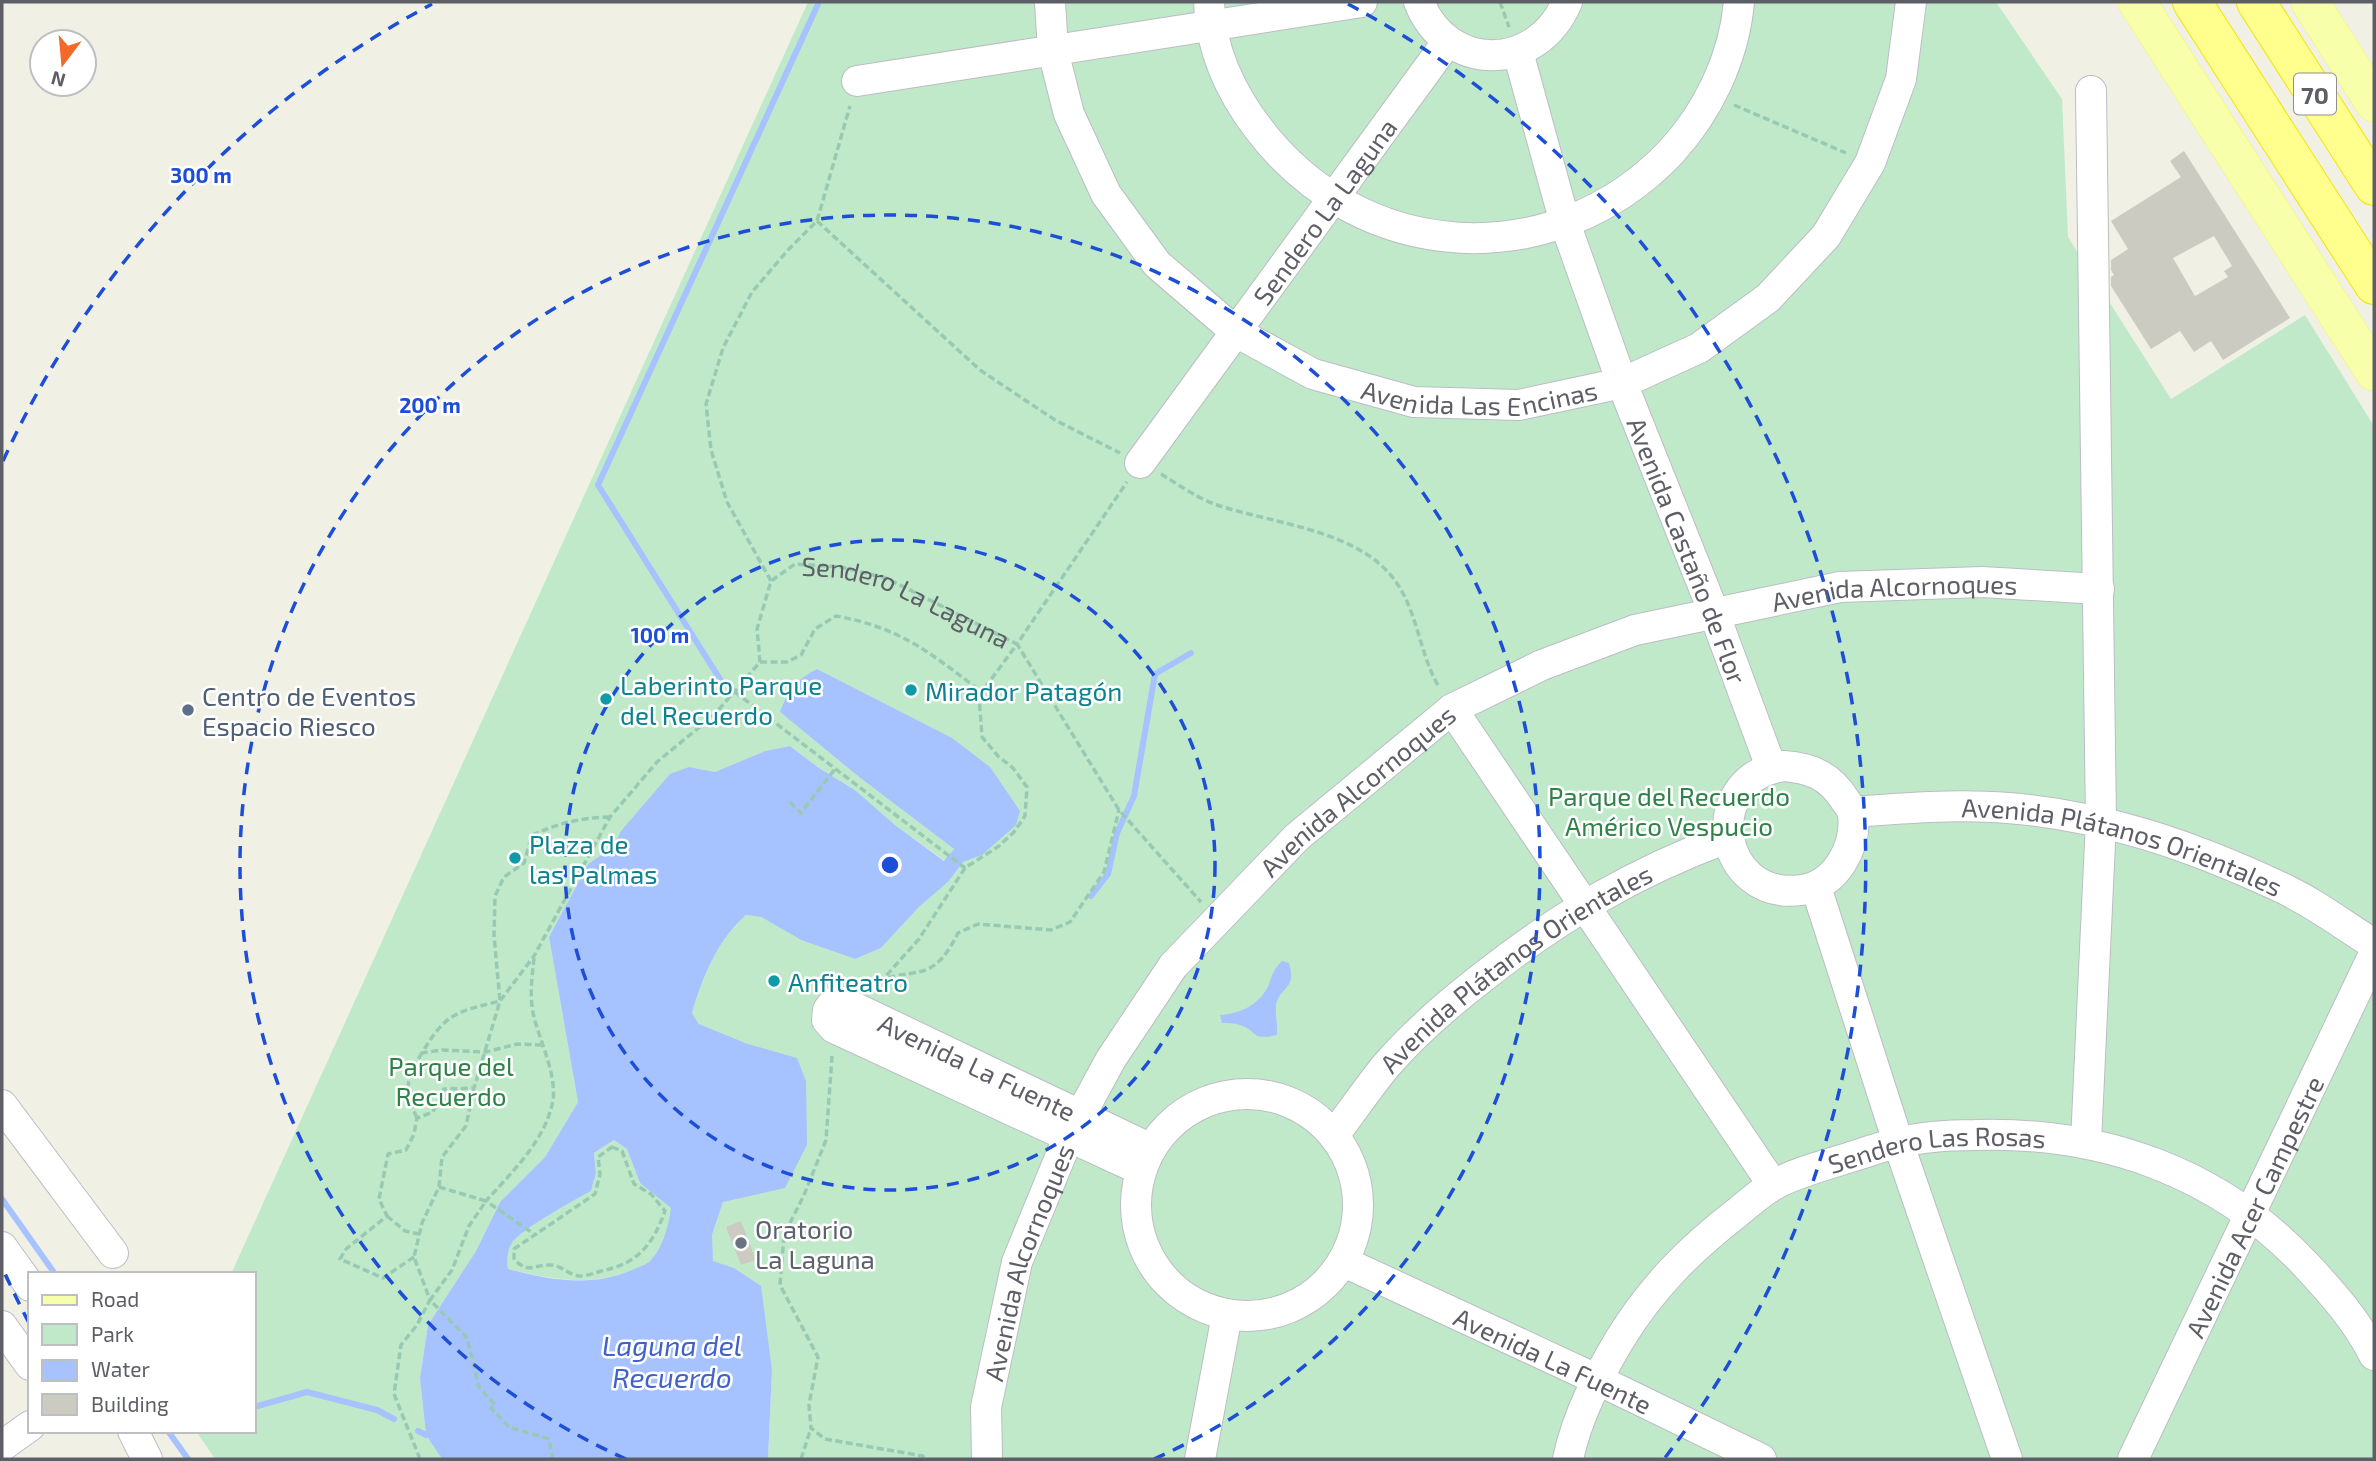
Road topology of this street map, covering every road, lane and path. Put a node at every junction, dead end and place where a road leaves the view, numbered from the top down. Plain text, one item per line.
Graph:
1 (1050, 2) edge
2 (1362, 2) edge
3 (1419, 2) edge
4 (1566, 2) edge
5 (1738, 2) edge
6 (1911, 2) edge
7 (2137, 2) edge
8 (2192, 2) edge
9 (2256, 2) edge
10 (2312, 2) edge
11 (1210, 14) edge
12 (1448, 41) junction
13 (1053, 51) junction
14 (1518, 52) junction
15 (858, 81) joint
16 (2091, 91) dead end
17 (1712, 96) junction
18 (2374, 103) edge
19 (1870, 163) junction
20 (2374, 186) edge
21 (1332, 200) junction
22 (817, 221) junction
23 (1565, 223) junction
24 (2370, 282) edge
25 (1236, 332) junction
26 (2374, 372) edge
27 (1622, 383) junction
28 (1140, 463) junction
29 (771, 581) junction
30 (2099, 589) junction
31 (1714, 613) junction
32 (1017, 644) junction
33 (760, 662) junction
34 (735, 692) junction
35 (979, 696) junction
36 (1452, 709) junction
37 (1771, 768) junction
38 (836, 769) junction
39 (789, 802) dead end
40 (1119, 811) junction
41 (1853, 811) junction
42 (610, 817) junction
43 (2101, 821) junction
44 (1727, 838) junction
45 (965, 868) junction
46 (1816, 887) junction
47 (1584, 904) junction
48 (1217, 920) junction
49 (2374, 944) edge
50 (2374, 954) edge
51 (534, 956) junction
52 (885, 977) junction
53 (500, 1001) junction
54 (838, 1015) junction
55 (542, 1045) junction
56 (486, 1052) junction
57 (422, 1053) junction
58 (474, 1088) junction
59 (2, 1105) edge
60 (417, 1118) junction
61 (1074, 1126) junction
62 (1334, 1135) junction
63 (1898, 1142) junction
64 (2086, 1142) junction
65 (1145, 1159) junction
66 (1773, 1185) junction
67 (439, 1187) junction
68 (486, 1201) junction
69 (2249, 1213) junction
70 (387, 1216) junction
71 (419, 1234) junction
72 (534, 1234) junction
73 (2, 1247) edge
74 (113, 1253) dead end
75 (414, 1257) junction
76 (1344, 1262) junction
77 (28, 1283) edge
78 (430, 1300) junction
79 (1227, 1315) junction
80 (2, 1326) edge
81 (2374, 1355) edge
82 (28, 1362) edge
83 (1596, 1379) junction
84 (28, 1427) edge
85 (811, 1427) junction
86 (134, 1433) edge
87 (2, 1446) edge
88 (148, 1459) edge
89 (420, 1459) edge
90 (553, 1459) edge
91 (801, 1459) edge
92 (924, 1459) edge
93 (987, 1459) edge
94 (1200, 1459) edge
95 (1568, 1459) edge
96 (1761, 1459) edge
97 (2007, 1459) edge
98 (2133, 1459) edge

1 - 13 street, Avenida Las Encinas
2 - 11 street
3 - 12 street
4 - 14 street
5 - 17 street
6 - 19 street, Avenida Las Encinas
7 - 26 main road
8 - 24 highway, 70
9 - 20 highway, 70
10 - 18 main road
11 - 13 street
11 - 21 street
12 - 14 street
12 - 21 street, Sendero La Laguna
13 - 15 street
13 - 25 street, Avenida Las Encinas
14 - 23 street, Avenida Castaño de Flor
15 - 22 path
16 - 30 street
17 - 19 path
17 - 23 street
19 - 27 street, Avenida Las Encinas
21 - 23 street
21 - 25 street, Sendero La Laguna
22 - 28 path
22 - 29 path
23 - 27 street, Avenida Castaño de Flor
25 - 27 street, Avenida Las Encinas
25 - 28 street, Sendero La Laguna
27 - 31 street, Avenida Castaño de Flor
28 - 32 path, Sendero La Laguna
28 - 36 path
29 - 32 path, Sendero La Laguna
29 - 33 path, Sendero La Laguna
30 - 31 street, Avenida Alcornoques
30 - 43 street
31 - 36 street, Avenida Alcornoques
31 - 37 street, Avenida Castaño de Flor
32 - 35 path
32 - 40 path
33 - 34 path
33 - 35 path
34 - 38 path
34 - 42 path
35 - 45 path
36 - 47 street
36 - 48 street, Avenida Alcornoques
37 - 41 street
37 - 44 street
38 - 39 path
38 - 45 path
40 - 48 path
40 - 52 path
41 - 43 street, Avenida Plátanos Orientales
41 - 46 street
42 - 51 path
42 - 53 path
43 - 49 street, Avenida Plátanos Orientales
43 - 64 street
44 - 46 street
44 - 47 street, Avenida Plátanos Orientales
45 - 52 path
46 - 63 street
47 - 62 street, Avenida Plátanos Orientales
47 - 66 street
48 - 61 street, Avenida Alcornoques
50 - 69 street, Avenida Acer Campestre
51 - 53 path
51 - 55 path
52 - 54 path
53 - 56 path
53 - 57 path
54 - 61 street, Avenida La Fuente
54 - 85 path
55 - 56 path
55 - 68 path
56 - 57 path
56 - 58 path
57 - 60 path
58 - 60 path
58 - 67 path
59 - 74 street
60 - 70 path
61 - 65 street, Avenida La Fuente
61 - 93 street, Avenida Alcornoques
62 - 65 street
62 - 76 street
63 - 64 street, Sendero Las Rosas
63 - 66 street, Sendero Las Rosas
63 - 97 street
64 - 69 street, Sendero Las Rosas
65 - 79 street
66 - 83 street, Sendero Las Rosas
67 - 68 path
67 - 71 path
68 - 72 path
68 - 78 path
69 - 81 street, Sendero Las Rosas
69 - 98 street, Avenida Acer Campestre
70 - 71 path
70 - 75 path
71 - 75 path
72 - 72 path
73 - 77 street
75 - 78 path
76 - 79 street
76 - 83 street, Avenida La Fuente
78 - 89 path
78 - 90 path
79 - 94 street
80 - 82 street
83 - 95 street, Sendero Las Rosas
83 - 96 street, Avenida La Fuente
84 - 87 street
85 - 91 path
85 - 92 path
86 - 88 street

